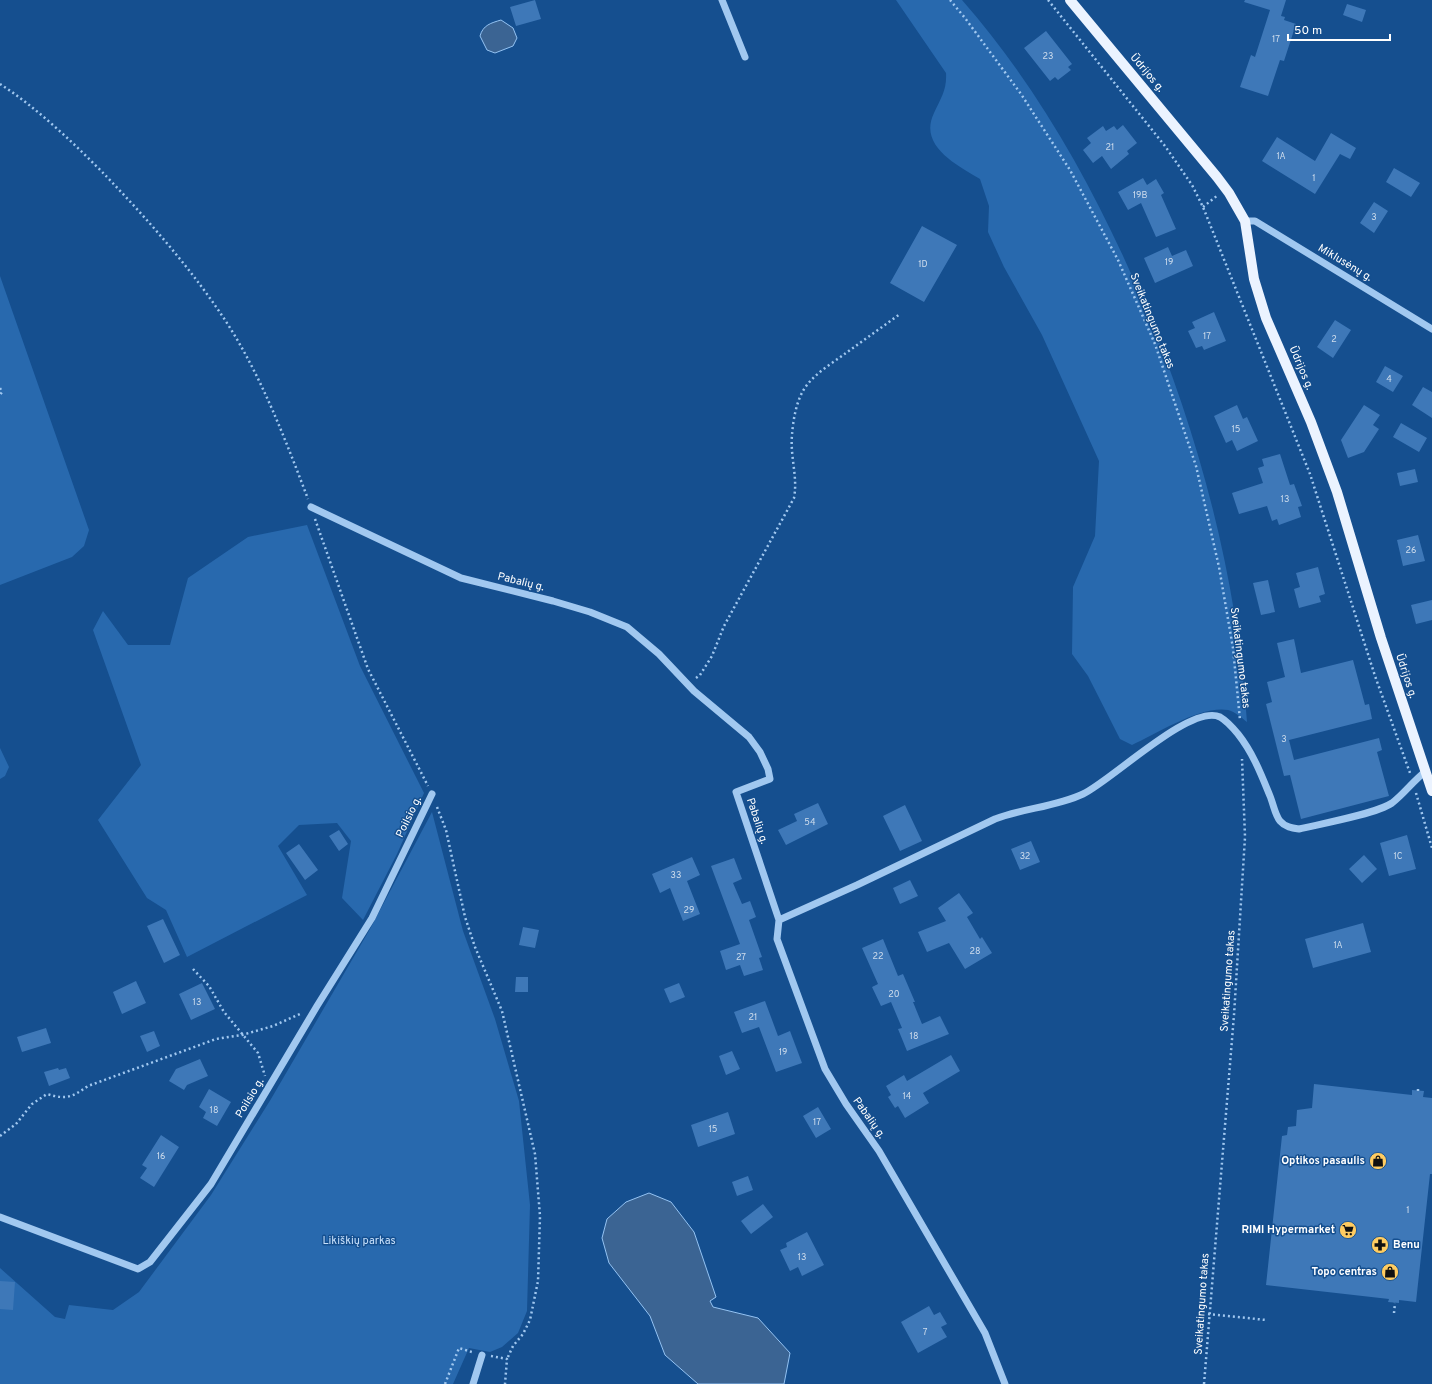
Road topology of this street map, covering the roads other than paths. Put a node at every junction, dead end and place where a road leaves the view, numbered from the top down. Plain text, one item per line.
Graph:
1 (722, 0) edge
2 (1070, 0) edge
3 (745, 57) dead end
4 (1245, 221) junction
5 (1432, 329) edge
6 (311, 507) road end
7 (1426, 771) junction
8 (1432, 791) edge
9 (432, 794) road end
10 (779, 920) junction
11 (0, 1217) edge
12 (482, 1355) dead end
13 (474, 1384) edge
14 (1005, 1384) edge

1 - 3 street
2 - 4 main road, Ūdrijos g.
4 - 5 street, Miklusėnų g.
4 - 7 main road, Ūdrijos g.
6 - 10 street, Pabalių g.
7 - 8 main road, Ūdrijos g.
7 - 10 street
9 - 11 street, Poilsio g.
10 - 14 street, Pabalių g.
12 - 13 street

